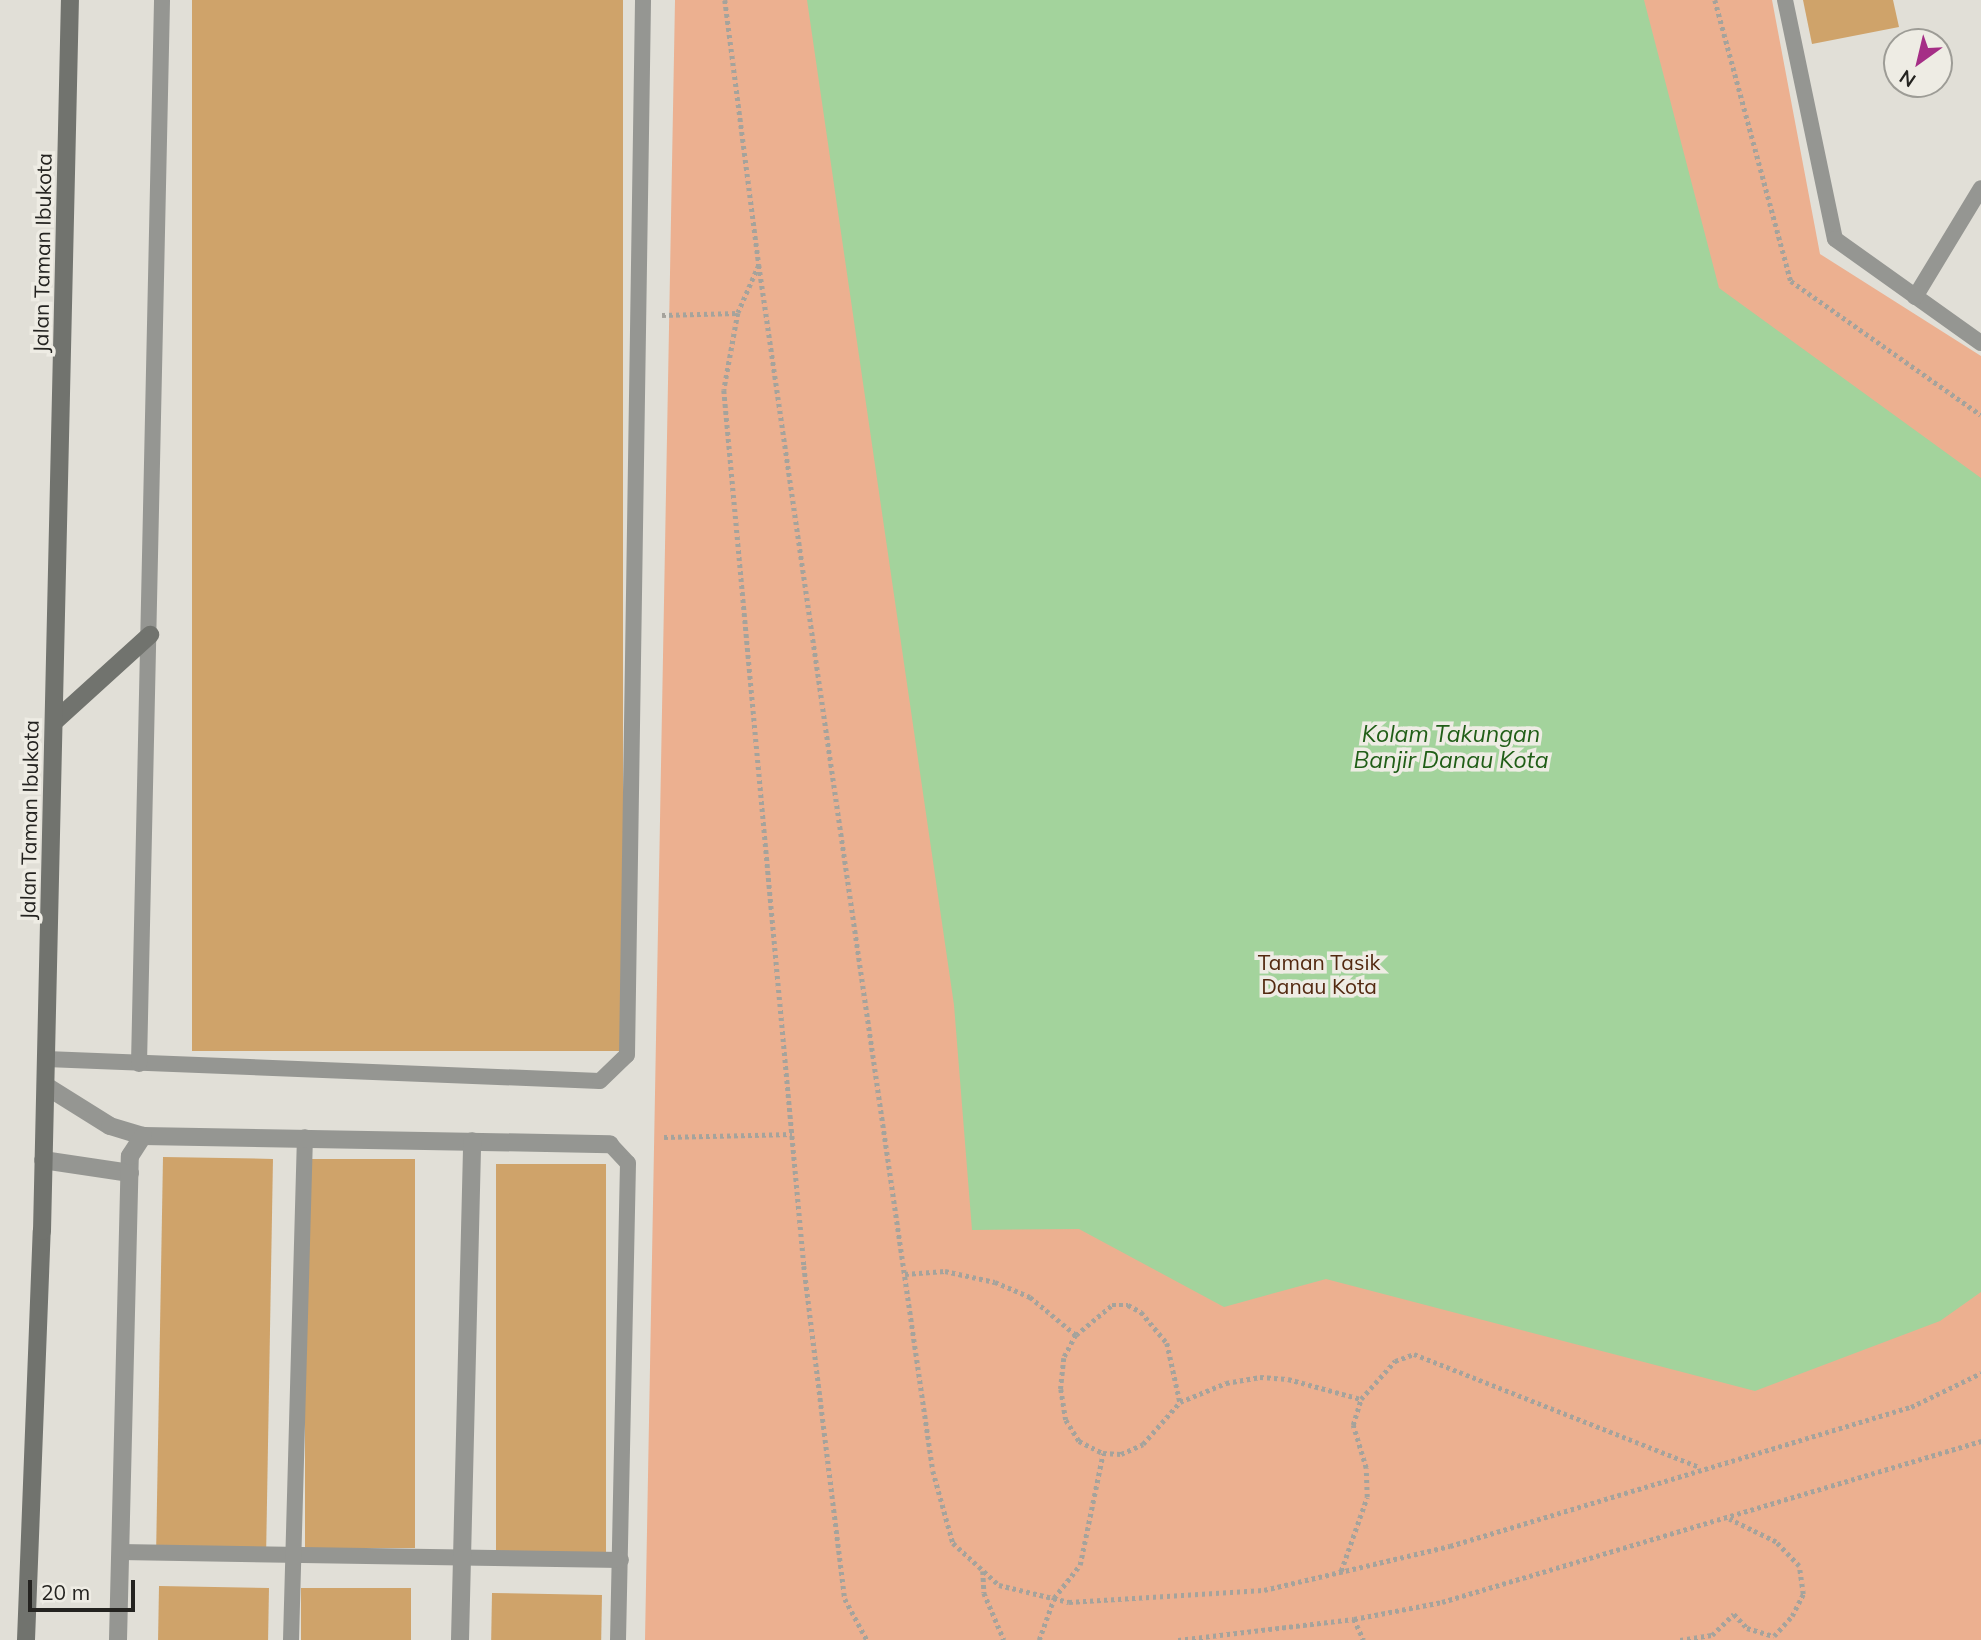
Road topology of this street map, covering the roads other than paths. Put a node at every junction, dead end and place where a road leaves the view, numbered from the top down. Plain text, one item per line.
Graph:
1 (70, 0) edge
2 (162, 0) edge
3 (643, 0) edge
4 (1784, 0) edge
5 (1981, 188) edge
6 (1915, 297) junction
7 (1981, 343) edge
8 (150, 635) junction
9 (54, 722) junction
10 (46, 1059) junction
11 (139, 1064) junction
12 (46, 1086) junction
13 (143, 1136) junction
14 (305, 1137) junction
15 (472, 1142) junction
16 (610, 1144) joint
17 (44, 1160) junction
18 (130, 1172) junction
19 (120, 1552) junction
20 (293, 1555) junction
21 (462, 1558) junction
22 (621, 1560) junction
23 (26, 1640) edge
24 (118, 1640) edge
25 (291, 1640) edge
26 (460, 1640) edge
27 (618, 1640) edge

1 - 9 main road, Jalan Taman Ibukota
2 - 8 lane
3 - 11 lane
4 - 6 lane
5 - 6 lane
6 - 7 lane
8 - 9 main road
8 - 11 lane
9 - 10 main road, Jalan Taman Ibukota
10 - 11 lane
10 - 12 main road, Jalan Taman Ibukota
12 - 13 street
12 - 17 main road, Jalan Taman Ibukota
13 - 14 street
13 - 18 street
14 - 15 street
14 - 20 lane
15 - 16 street
15 - 21 street
16 - 22 lane
17 - 18 street
17 - 23 main road, Jalan Taman Ibukota
18 - 19 street
19 - 20 lane
19 - 24 street
20 - 21 lane
20 - 25 lane
21 - 22 lane
21 - 26 street
22 - 27 lane

